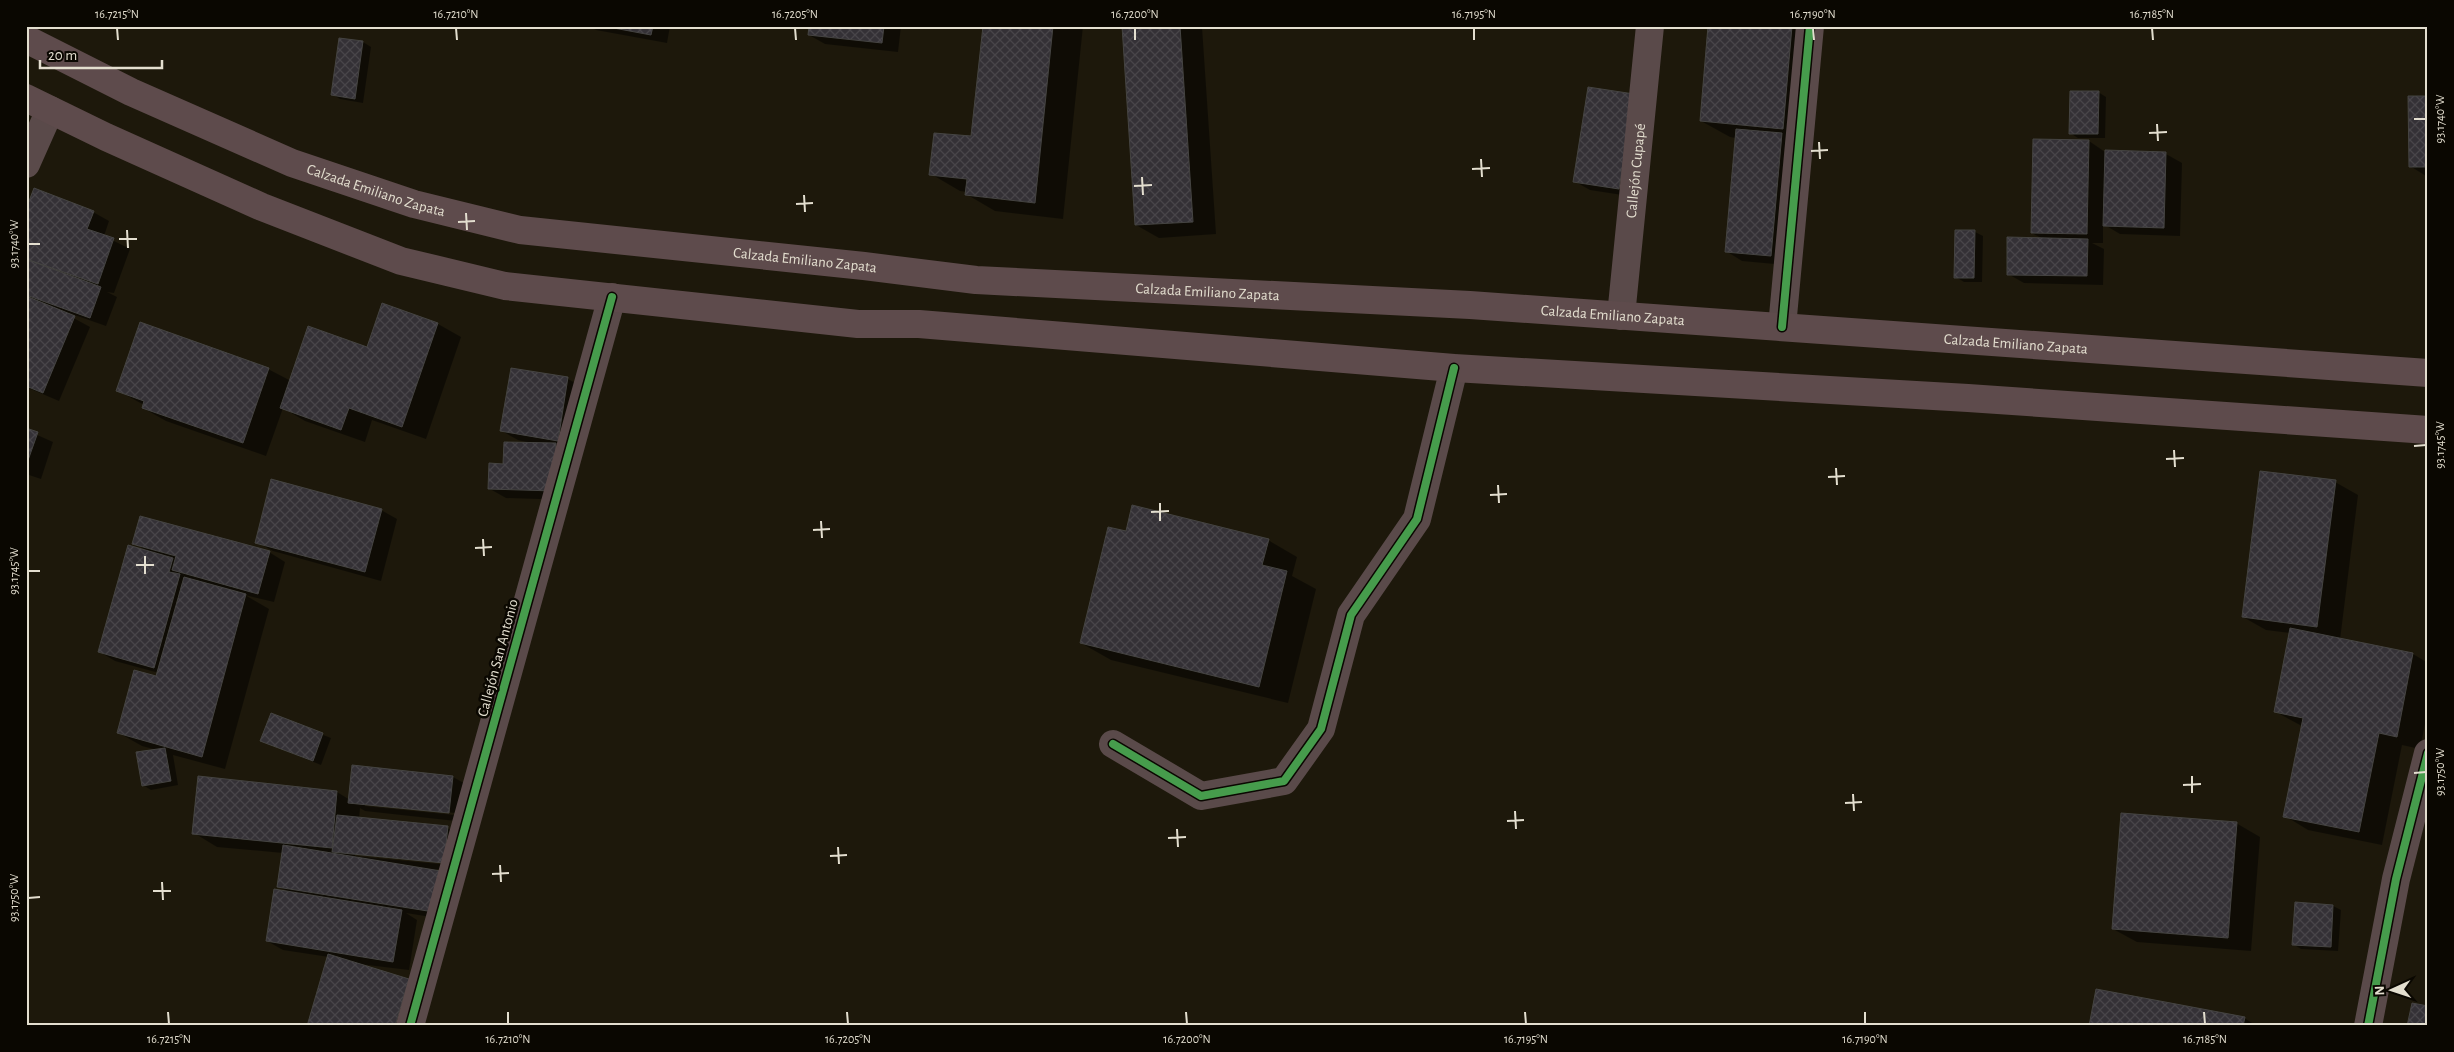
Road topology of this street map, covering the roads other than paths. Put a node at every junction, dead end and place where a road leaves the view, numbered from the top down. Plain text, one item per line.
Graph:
1 (1650, 26) edge
2 (1810, 26) edge
3 (26, 39) edge
4 (38, 104) edge
5 (26, 164) edge
6 (612, 297) junction
7 (1621, 316) junction
8 (1782, 327) junction
9 (1454, 368) junction
10 (2428, 373) edge
11 (2428, 430) edge
12 (1113, 744) dead end
13 (2428, 753) edge
14 (410, 1026) edge
15 (2368, 1026) edge

1 - 7 street, Callejón Cupapé
2 - 8 street
3 - 7 main road, Calzada Emiliano Zapata
4 - 5 street
4 - 6 main road
6 - 9 main road
6 - 14 street, Callejón San Antonio
7 - 8 main road, Calzada Emiliano Zapata
8 - 10 main road, Calzada Emiliano Zapata
9 - 11 main road
9 - 12 street
13 - 15 street

